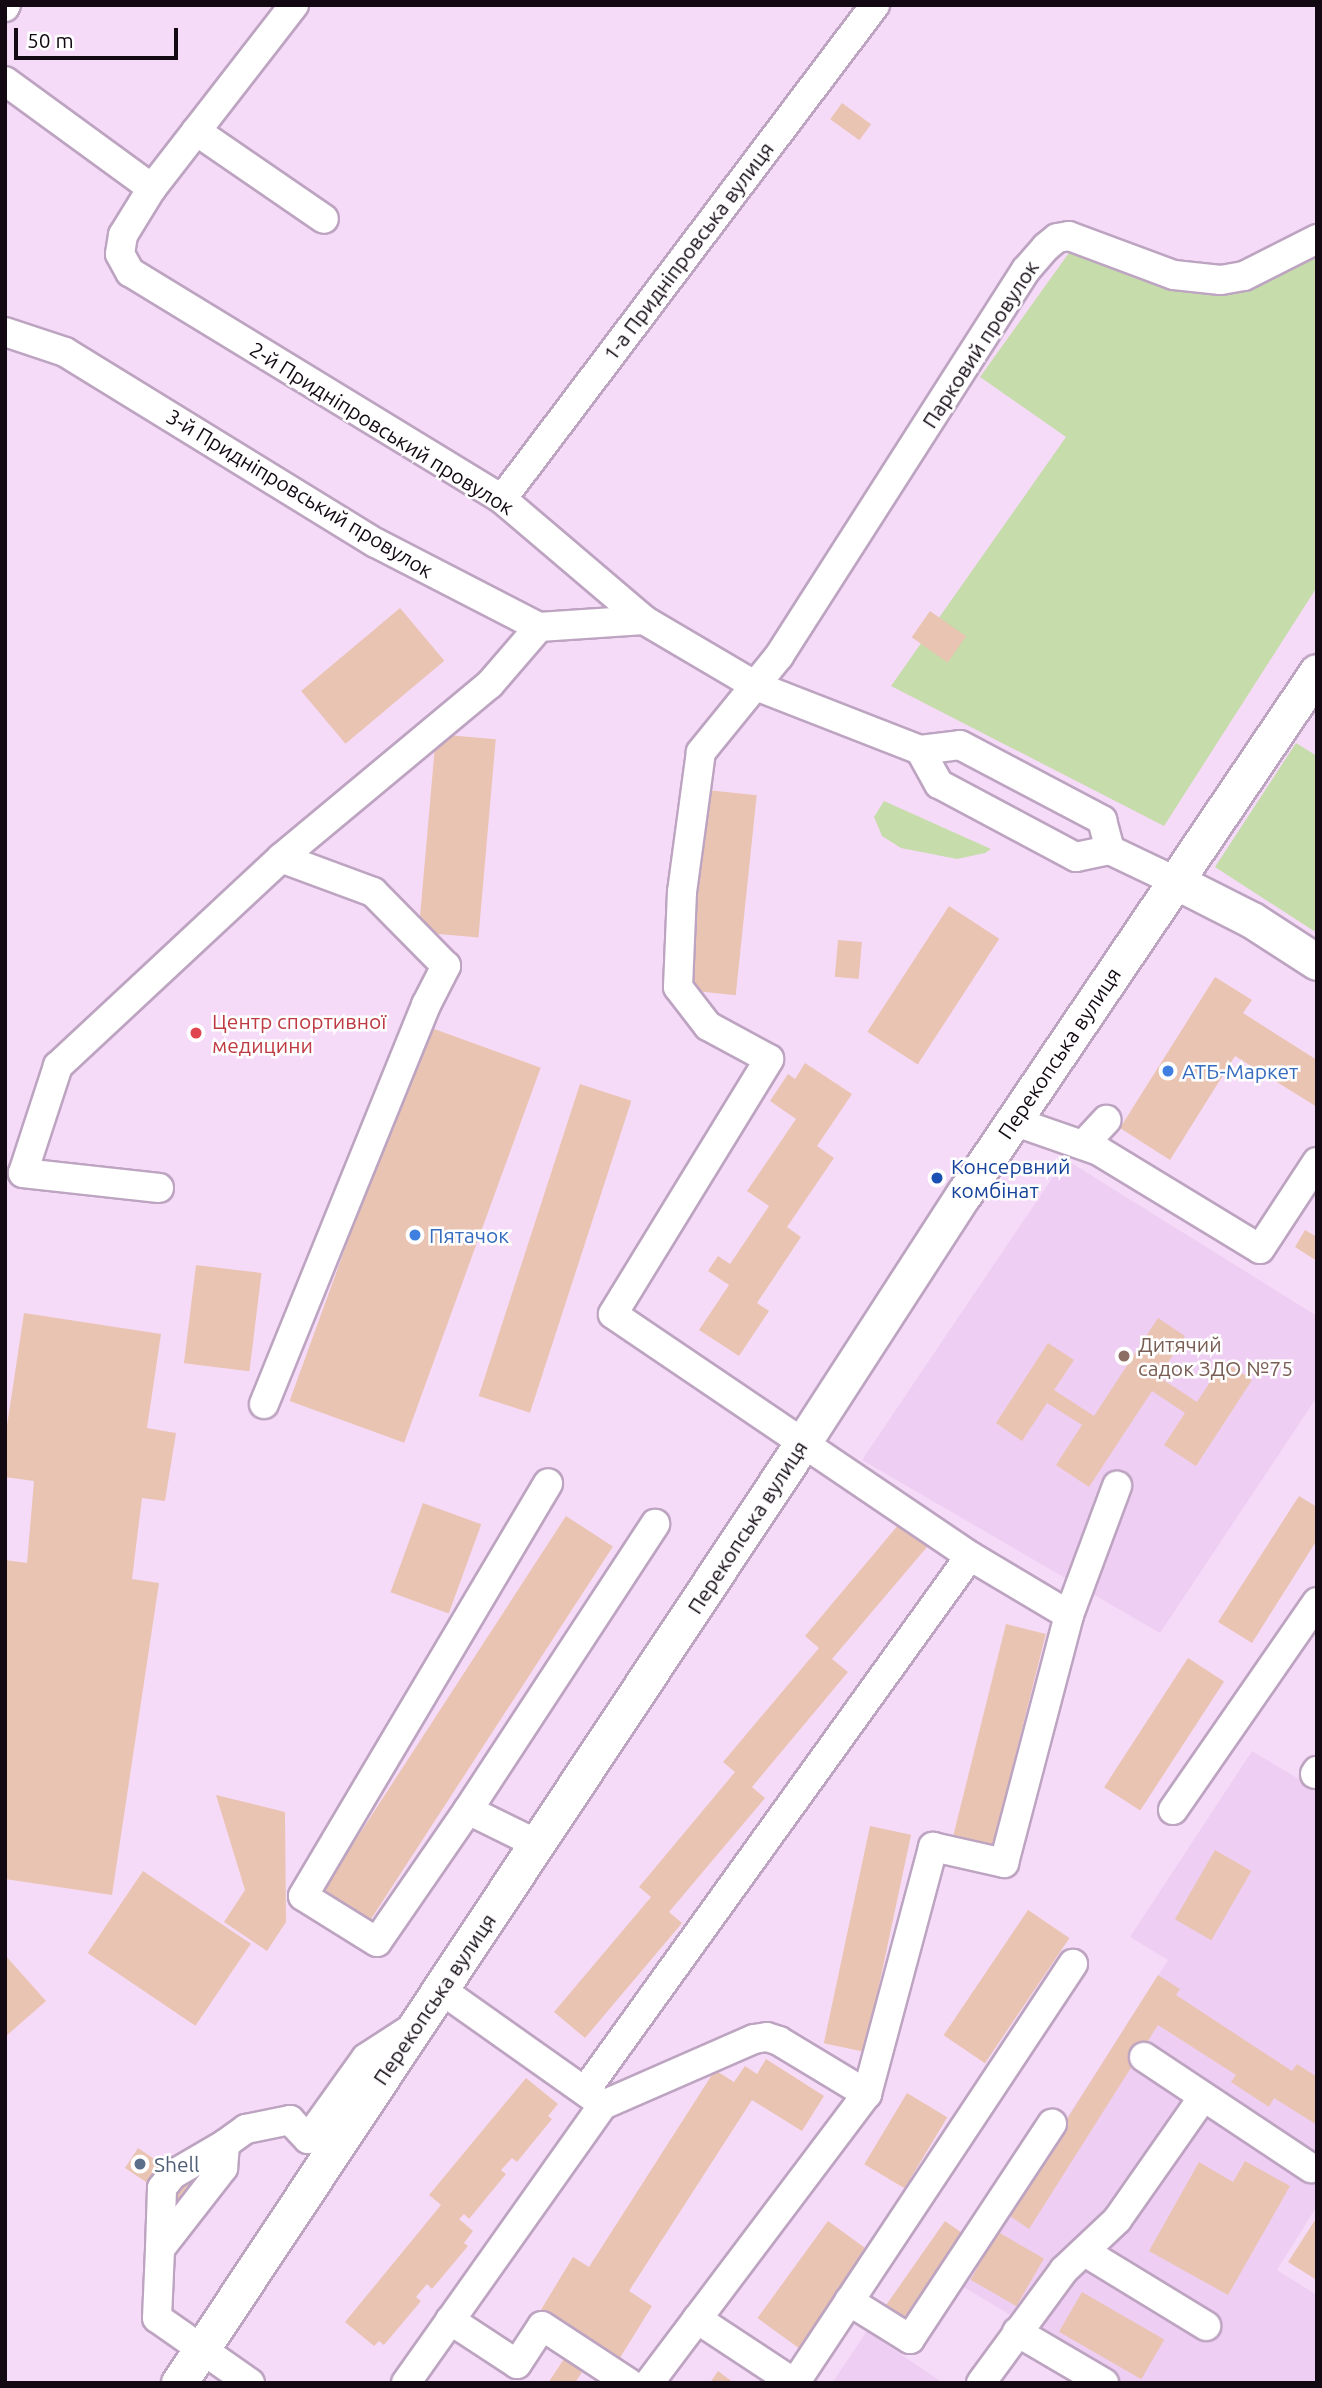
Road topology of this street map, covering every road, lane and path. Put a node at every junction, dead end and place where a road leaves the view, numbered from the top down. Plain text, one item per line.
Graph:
1 (293, 5) edge
2 (875, 5) edge
3 (5, 81) edge
4 (196, 131) junction
5 (152, 188) junction
6 (324, 219) dead end
7 (1317, 239) edge
8 (5, 332) edge
9 (502, 499) junction
10 (644, 620) junction
11 (539, 627) junction
12 (1317, 672) edge
13 (756, 685) junction
14 (920, 750) junction
15 (1110, 850) junction
16 (281, 858) junction
17 (1175, 881) junction
18 (1317, 962) edge
19 (1106, 1120) dead end
20 (1013, 1121) junction
21 (1084, 1144) junction
22 (1317, 1162) edge
23 (14, 1172) edge
24 (159, 1188) dead end
25 (264, 1404) dead end
26 (802, 1444) junction
27 (548, 1483) dead end
28 (1117, 1486) dead end
29 (655, 1524) dead end
30 (970, 1556) junction
31 (1317, 1602) edge
32 (1069, 1615) junction
33 (468, 1810) junction
34 (1173, 1810) dead end
35 (537, 1844) junction
36 (1073, 1964) dead end
37 (440, 1989) junction
38 (416, 2026) junction
39 (1144, 2057) dead end
40 (867, 2094) junction
41 (1203, 2097) junction
42 (594, 2098) junction
43 (1052, 2123) dead end
44 (1311, 2168) dead end
45 (1085, 2252) junction
46 (849, 2301) junction
47 (697, 2319) junction
48 (450, 2320) junction
49 (1206, 2326) dead end
50 (1017, 2332) junction
51 (202, 2350) junction
52 (179, 2383) edge
53 (250, 2383) edge
54 (406, 2383) edge
55 (629, 2383) edge
56 (649, 2383) edge
57 (795, 2383) edge
58 (981, 2383) edge
59 (1104, 2383) edge

1 - 4 street
2 - 9 street, 1-а Придніпровська вулиця
3 - 5 street
4 - 5 street
4 - 6 street
5 - 9 street, 2-й Придніпровський провулок
7 - 13 street, Парковий провулок
8 - 11 street, 3-й Придніпровський провулок
9 - 10 street, 2-й Придніпровський провулок
10 - 11 street
10 - 13 street, 2-й Придніпровський провулок
11 - 16 street
12 - 17 main road, Перекопська вулиця
13 - 14 street, 2-й Придніпровський провулок
13 - 26 street
14 - 15 street
14 - 15 street, 2-й Придніпровський провулок
15 - 17 street
16 - 23 street
16 - 25 street
17 - 18 main road
17 - 20 main road, Перекопська вулиця
19 - 21 street
20 - 21 street
20 - 26 main road, Перекопська вулиця
21 - 22 street
23 - 24 street
26 - 30 street
26 - 35 main road, Перекопська вулиця
27 - 33 street
28 - 32 street
29 - 33 street
30 - 32 street
30 - 42 street
31 - 34 street
32 - 40 street
33 - 35 street
35 - 37 main road, Перекопська вулиця
36 - 46 street
37 - 38 main road, Перекопська вулиця
37 - 42 street
38 - 51 main road, Перекопська вулиця
38 - 51 street
39 - 41 street
40 - 42 street
40 - 47 street
41 - 44 street
41 - 45 street
42 - 48 street
43 - 46 street
45 - 49 street
45 - 50 street
46 - 57 street
47 - 56 street
47 - 57 street
48 - 54 street
48 - 55 street
50 - 58 street
50 - 59 street
51 - 52 main road, Перекопська вулиця
51 - 53 street

